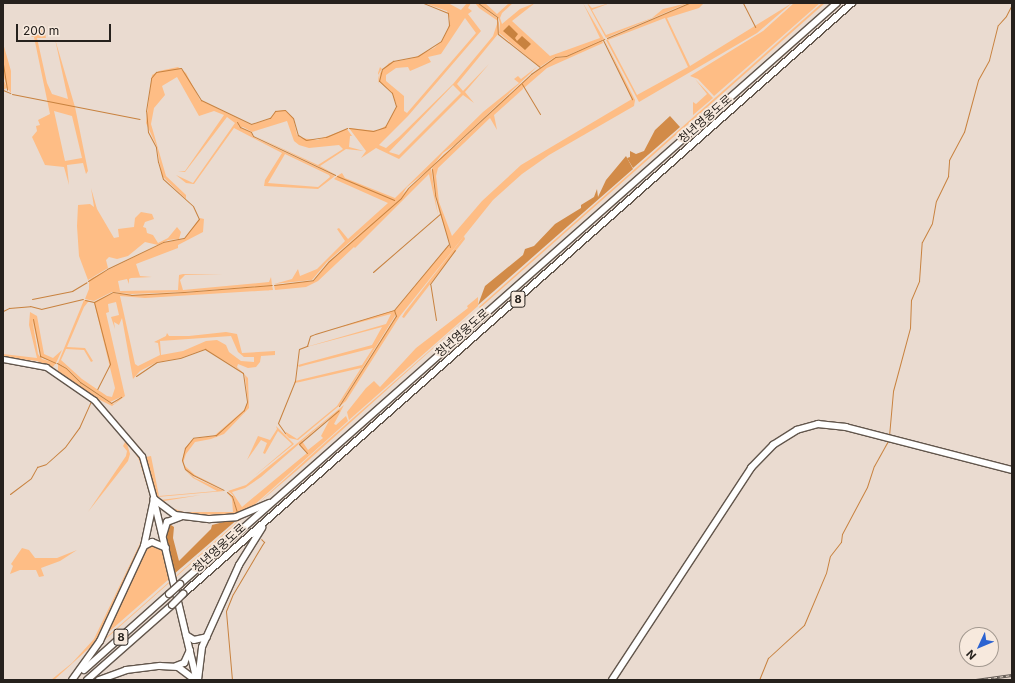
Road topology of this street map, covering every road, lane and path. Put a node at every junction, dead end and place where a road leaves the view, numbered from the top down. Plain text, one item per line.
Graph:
1 (837, 3) edge
2 (852, 3) edge
3 (3, 359) edge
4 (1012, 470) edge
5 (278, 498) junction
6 (154, 499) junction
7 (274, 514) junction
8 (181, 517) junction
9 (163, 535) junction
10 (144, 546) junction
11 (166, 548) junction
12 (186, 635) junction
13 (207, 637) junction
14 (190, 650) junction
15 (172, 666) junction
16 (72, 680) edge
17 (86, 680) edge
18 (99, 680) edge
19 (197, 680) edge
20 (612, 680) edge

1 - 5 highway, 청년영웅도로 / 8
2 - 7 highway, 청년영웅도로 / 8
3 - 6 main road
4 - 20 main road
5 - 8 highway
5 - 16 highway, 청년영웅도로 / 8, bridge
6 - 8 highway
6 - 9 main road
6 - 10 highway
7 - 13 highway
7 - 17 highway, 청년영웅도로 / 8, bridge
8 - 9 highway
9 - 11 main road
10 - 11 highway
10 - 16 highway
11 - 12 main road
12 - 13 highway
12 - 14 main road
13 - 19 highway
14 - 15 highway
14 - 19 main road
15 - 18 highway
15 - 19 highway

